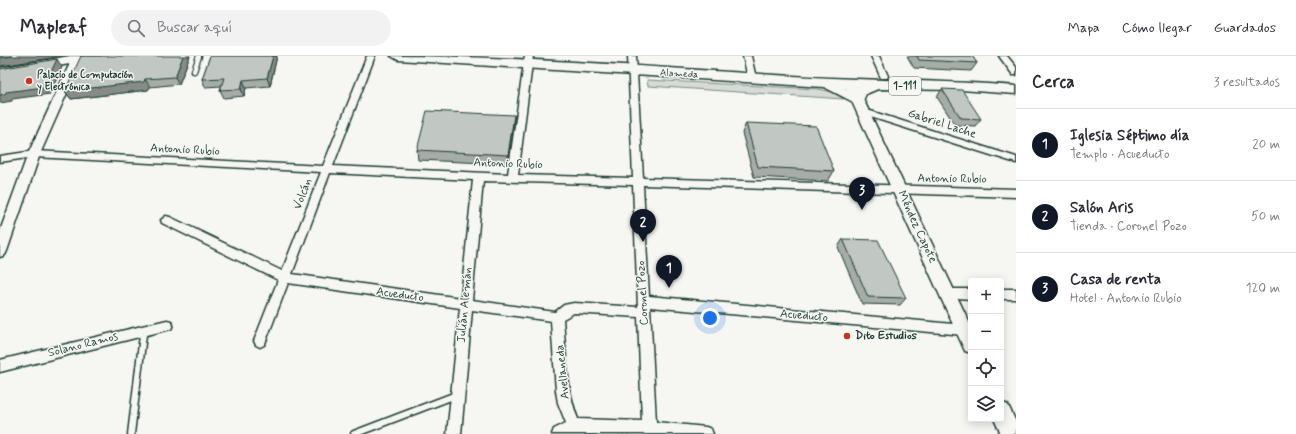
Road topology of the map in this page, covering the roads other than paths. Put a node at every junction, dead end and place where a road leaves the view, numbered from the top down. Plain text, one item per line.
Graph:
1 (93, 56) edge
2 (199, 56) edge
3 (371, 56) edge
4 (398, 56) edge
5 (508, 56) edge
6 (747, 56) edge
7 (875, 56) edge
8 (1003, 56) edge
9 (442, 58) edge
10 (77, 59) junction
11 (529, 60) edge
12 (632, 63) edge
13 (194, 71) dead end
14 (0, 72) edge
15 (1016, 73) edge
16 (753, 74) junction
17 (880, 80) junction
18 (914, 81) junction
19 (822, 82) junction
20 (850, 84) junction
21 (960, 86) junction
22 (1016, 90) edge
23 (859, 106) junction
24 (34, 154) junction
25 (0, 159) edge
26 (1016, 160) edge
27 (327, 168) junction
28 (478, 177) junction
29 (513, 177) junction
30 (637, 182) junction
31 (900, 191) junction
32 (1016, 193) edge
33 (166, 220) dead end
34 (0, 250) edge
35 (285, 278) junction
36 (948, 294) junction
37 (968, 294) edge
38 (1004, 294) edge
39 (1016, 294) edge
40 (465, 304) junction
41 (644, 307) junction
42 (557, 317) junction
43 (167, 325) dead end
44 (141, 330) junction
45 (964, 330) junction
46 (968, 339) edge
47 (260, 341) dead end
48 (0, 366) edge
49 (458, 394) junction
50 (1004, 419) edge
51 (574, 426) junction
52 (649, 431) edge
53 (131, 434) edge
54 (354, 434) edge
55 (454, 434) edge
56 (559, 434) edge
57 (706, 434) edge
58 (1011, 434) edge

1 - 10 main road
2 - 13 lane
3 - 27 street, Volcán
4 - 9 main road, Alameda / 1-111
5 - 11 main road, Alameda / 1-111
6 - 16 street
7 - 17 street
8 - 15 street
9 - 11 main road, Alameda / 1-111
10 - 14 main road
10 - 24 street
11 - 12 main road, Alameda / 1-111
11 - 29 street
12 - 16 main road, Alameda / 1-111
12 - 30 street, Coronel Pozo
16 - 17 main road, Alameda / 1-111
16 - 19 main road, Alameda / 1-111
16 - 20 main road
17 - 18 main road, Alameda / 1-111
17 - 20 main road, Alameda / 1-111
17 - 21 main road, Alameda / 1-111
17 - 23 main road
18 - 20 main road
18 - 21 main road, Alameda / 1-111
19 - 20 main road, Alameda / 1-111
19 - 23 main road
20 - 23 main road, Méndez Capote
21 - 22 main road, Alameda / 1-111
23 - 26 street, Gabriel Lache
23 - 31 main road, Méndez Capote
24 - 25 street, Antonio Rubio
24 - 27 street, Antonio Rubio
24 - 34 street
27 - 28 street, Antonio Rubio
27 - 35 street, Volcán
28 - 29 street, Antonio Rubio
28 - 40 street, Julián Alemán
29 - 30 street, Antonio Rubio
30 - 31 street, Antonio Rubio
30 - 41 street, Coronel Pozo
31 - 32 street, Antonio Rubio
31 - 36 main road, Méndez Capote
33 - 35 street, Acueducto
35 - 40 street, Acueducto
35 - 47 street, Volcán
36 - 37 street
36 - 45 main road, Méndez Capote
38 - 39 street
40 - 42 street, Acueducto
40 - 49 street, Julián Alemán
41 - 42 street, Acueducto
41 - 45 street, Acueducto
41 - 52 street, Coronel Pozo
42 - 51 street, Avellaneda
43 - 44 street, Solano Ramos
44 - 48 street, Solano Ramos
44 - 53 lane
45 - 46 main road, Méndez Capote
49 - 54 lane
49 - 55 street, Julián Alemán
50 - 58 main road
51 - 52 street
51 - 56 street
52 - 57 street

